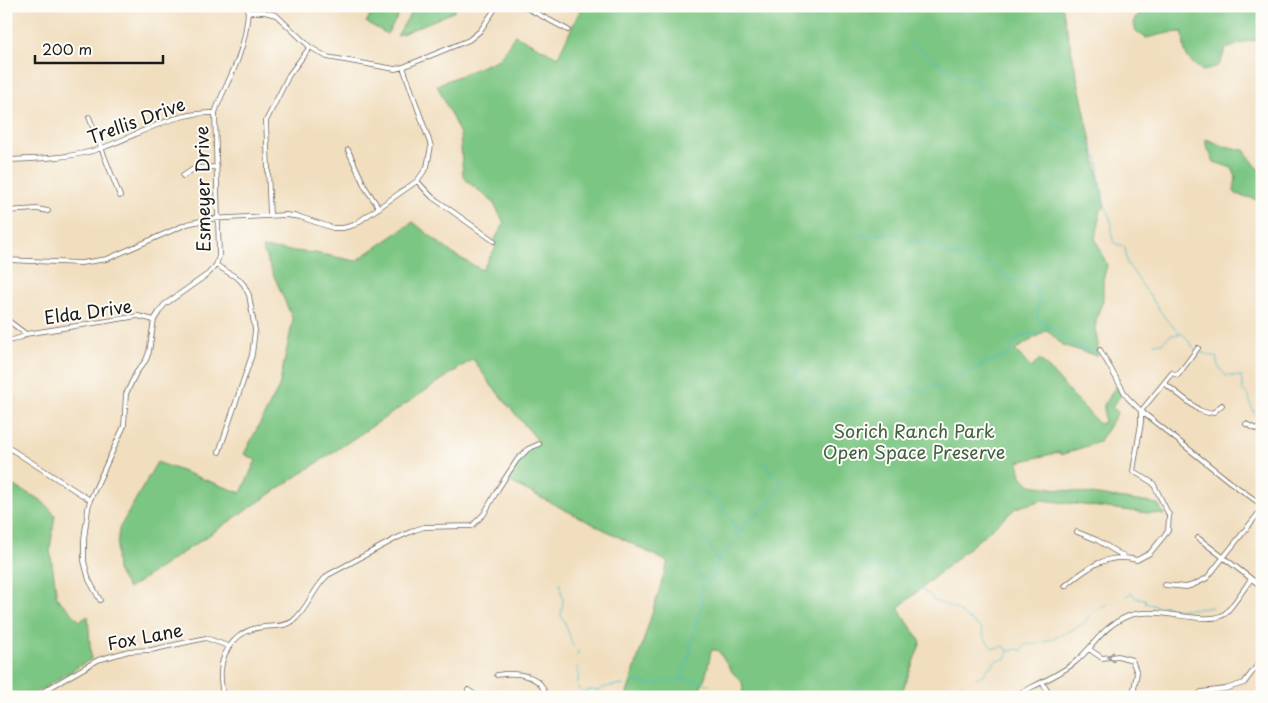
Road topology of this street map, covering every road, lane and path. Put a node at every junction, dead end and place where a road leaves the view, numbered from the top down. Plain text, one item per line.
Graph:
1 (248, 6) edge
2 (498, 6) edge
3 (523, 6) edge
4 (248, 12) junction
5 (568, 30) dead end
6 (310, 47) junction
7 (403, 67) junction
8 (215, 113) junction
9 (89, 117) dead end
10 (102, 148) junction
11 (348, 150) dead end
12 (6, 160) edge
13 (217, 167) junction
14 (184, 176) dead end
15 (417, 181) junction
16 (120, 196) dead end
17 (379, 208) junction
18 (6, 211) edge
19 (48, 212) dead end
20 (270, 216) junction
21 (219, 218) junction
22 (494, 241) dead end
23 (6, 260) edge
24 (216, 265) junction
25 (6, 319) edge
26 (154, 320) junction
27 (26, 334) junction
28 (6, 342) edge
29 (1198, 348) dead end
30 (1100, 350) dead end
31 (1164, 383) junction
32 (1222, 405) dead end
33 (1142, 411) junction
34 (1246, 424) dead end
35 (1262, 429) edge
36 (539, 444) dead end
37 (6, 446) edge
38 (219, 452) dead end
39 (90, 500) junction
40 (1262, 507) edge
41 (1076, 532) dead end
42 (1198, 538) dead end
43 (1123, 556) junction
44 (1224, 558) junction
45 (1251, 579) junction
46 (1165, 585) dead end
47 (1065, 586) dead end
48 (1262, 587) edge
49 (100, 600) dead end
50 (228, 646) junction
51 (1089, 649) junction
52 (1262, 659) edge
53 (497, 675) dead end
54 (1042, 682) junction
55 (468, 690) dead end
56 (44, 691) dead end
57 (1200, 692) dead end
58 (1020, 693) dead end
59 (223, 697) edge
60 (478, 697) edge
61 (545, 697) edge
62 (1051, 697) edge
63 (1137, 697) edge

1 - 4 street, Esmeyer Drive
2 - 7 street
3 - 5 street
4 - 6 street
4 - 8 street, Esmeyer Drive
6 - 7 street
6 - 20 street
7 - 15 street
8 - 10 street, Trellis Drive
8 - 13 street, Esmeyer Drive
9 - 10 street
10 - 12 street, Trellis Drive
10 - 16 street
11 - 17 street
13 - 14 street
13 - 21 street, Esmeyer Drive
15 - 17 street
15 - 22 street
17 - 20 street
18 - 19 street
20 - 21 street
21 - 23 street
21 - 24 street, Esmeyer Drive
24 - 26 street, Esmeyer Drive
24 - 38 street
25 - 27 street, Elda Drive
26 - 27 street, Elda Drive
26 - 39 street, Esmeyer Drive
27 - 28 street, Elda Drive
29 - 31 street
30 - 33 street
31 - 32 street
31 - 33 street
33 - 40 street
33 - 43 street
34 - 35 street
36 - 50 street
37 - 39 street
39 - 49 street, Esmeyer Drive
40 - 44 street
41 - 43 street
42 - 44 street
43 - 47 street
44 - 45 street
44 - 46 street
45 - 48 street
45 - 51 street
50 - 56 street, Fox Lane
50 - 59 street
51 - 54 street
63 -> 51 street
52 - 57 street
53 - 61 street
54 - 58 street
54 - 62 street
55 - 60 street

